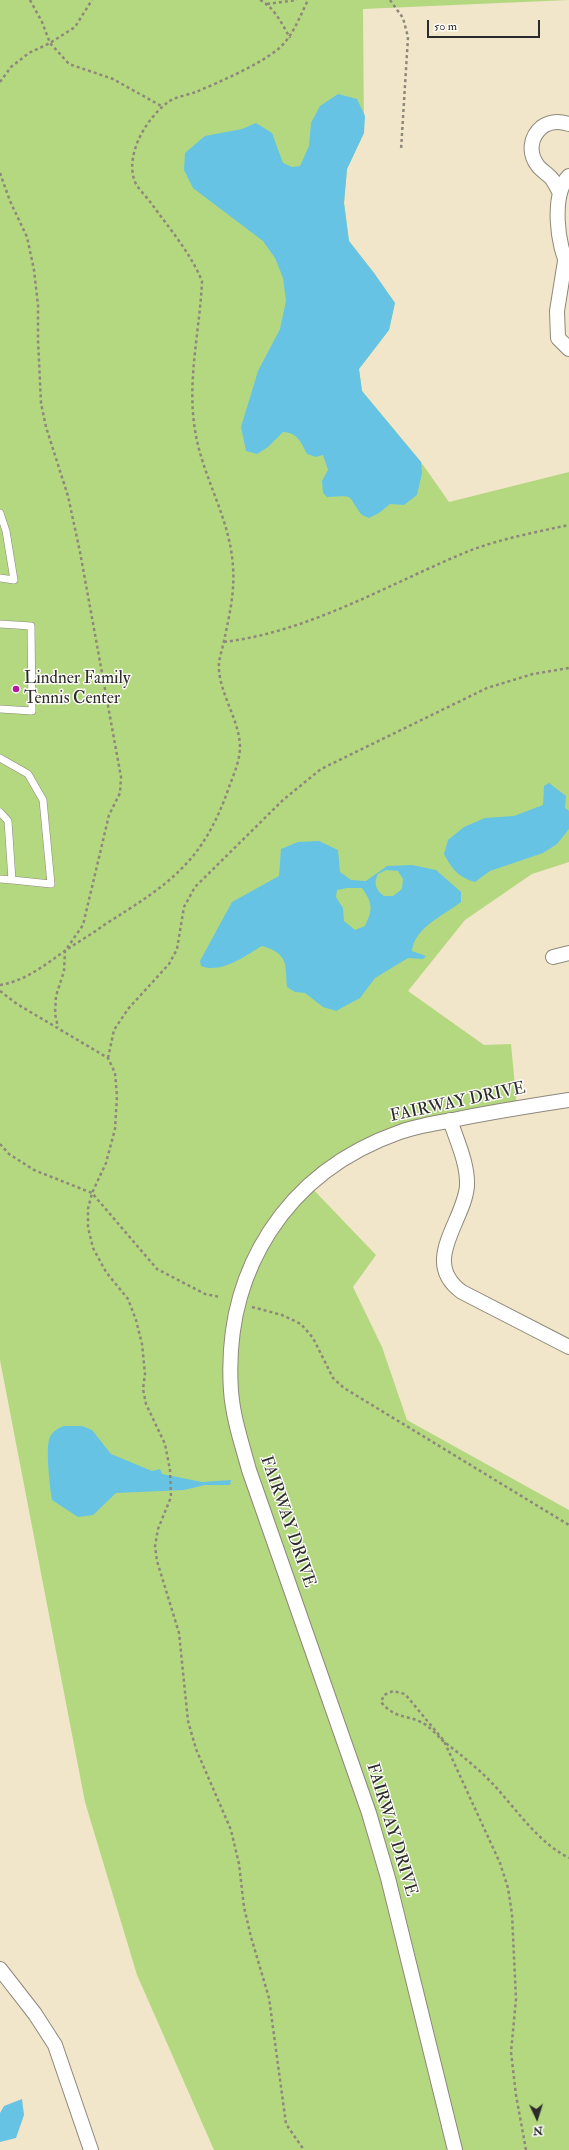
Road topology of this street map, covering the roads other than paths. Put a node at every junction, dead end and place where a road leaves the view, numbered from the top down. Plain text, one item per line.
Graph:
1 (569, 124) edge
2 (569, 176) edge
3 (560, 193) junction
4 (567, 264) edge
5 (569, 349) edge
6 (0, 513) edge
7 (0, 578) edge
8 (0, 624) edge
9 (0, 709) edge
10 (0, 758) edge
11 (0, 812) edge
12 (0, 879) edge
13 (12, 880) junction
14 (569, 953) edge
15 (553, 957) dead end
16 (569, 1100) edge
17 (450, 1120) junction
18 (569, 1348) edge
19 (0, 1969) edge
20 (91, 2150) edge
21 (454, 2150) edge

1 - 3 street
2 - 3 street
3 - 4 street
4 - 5 street
6 - 7 lane
8 - 9 lane
10 - 13 lane
11 - 13 lane
12 - 13 lane
14 - 15 street
16 - 17 street, FAIRWAY DRIVE
17 - 18 street
17 - 21 street, FAIRWAY DRIVE
19 - 20 street

